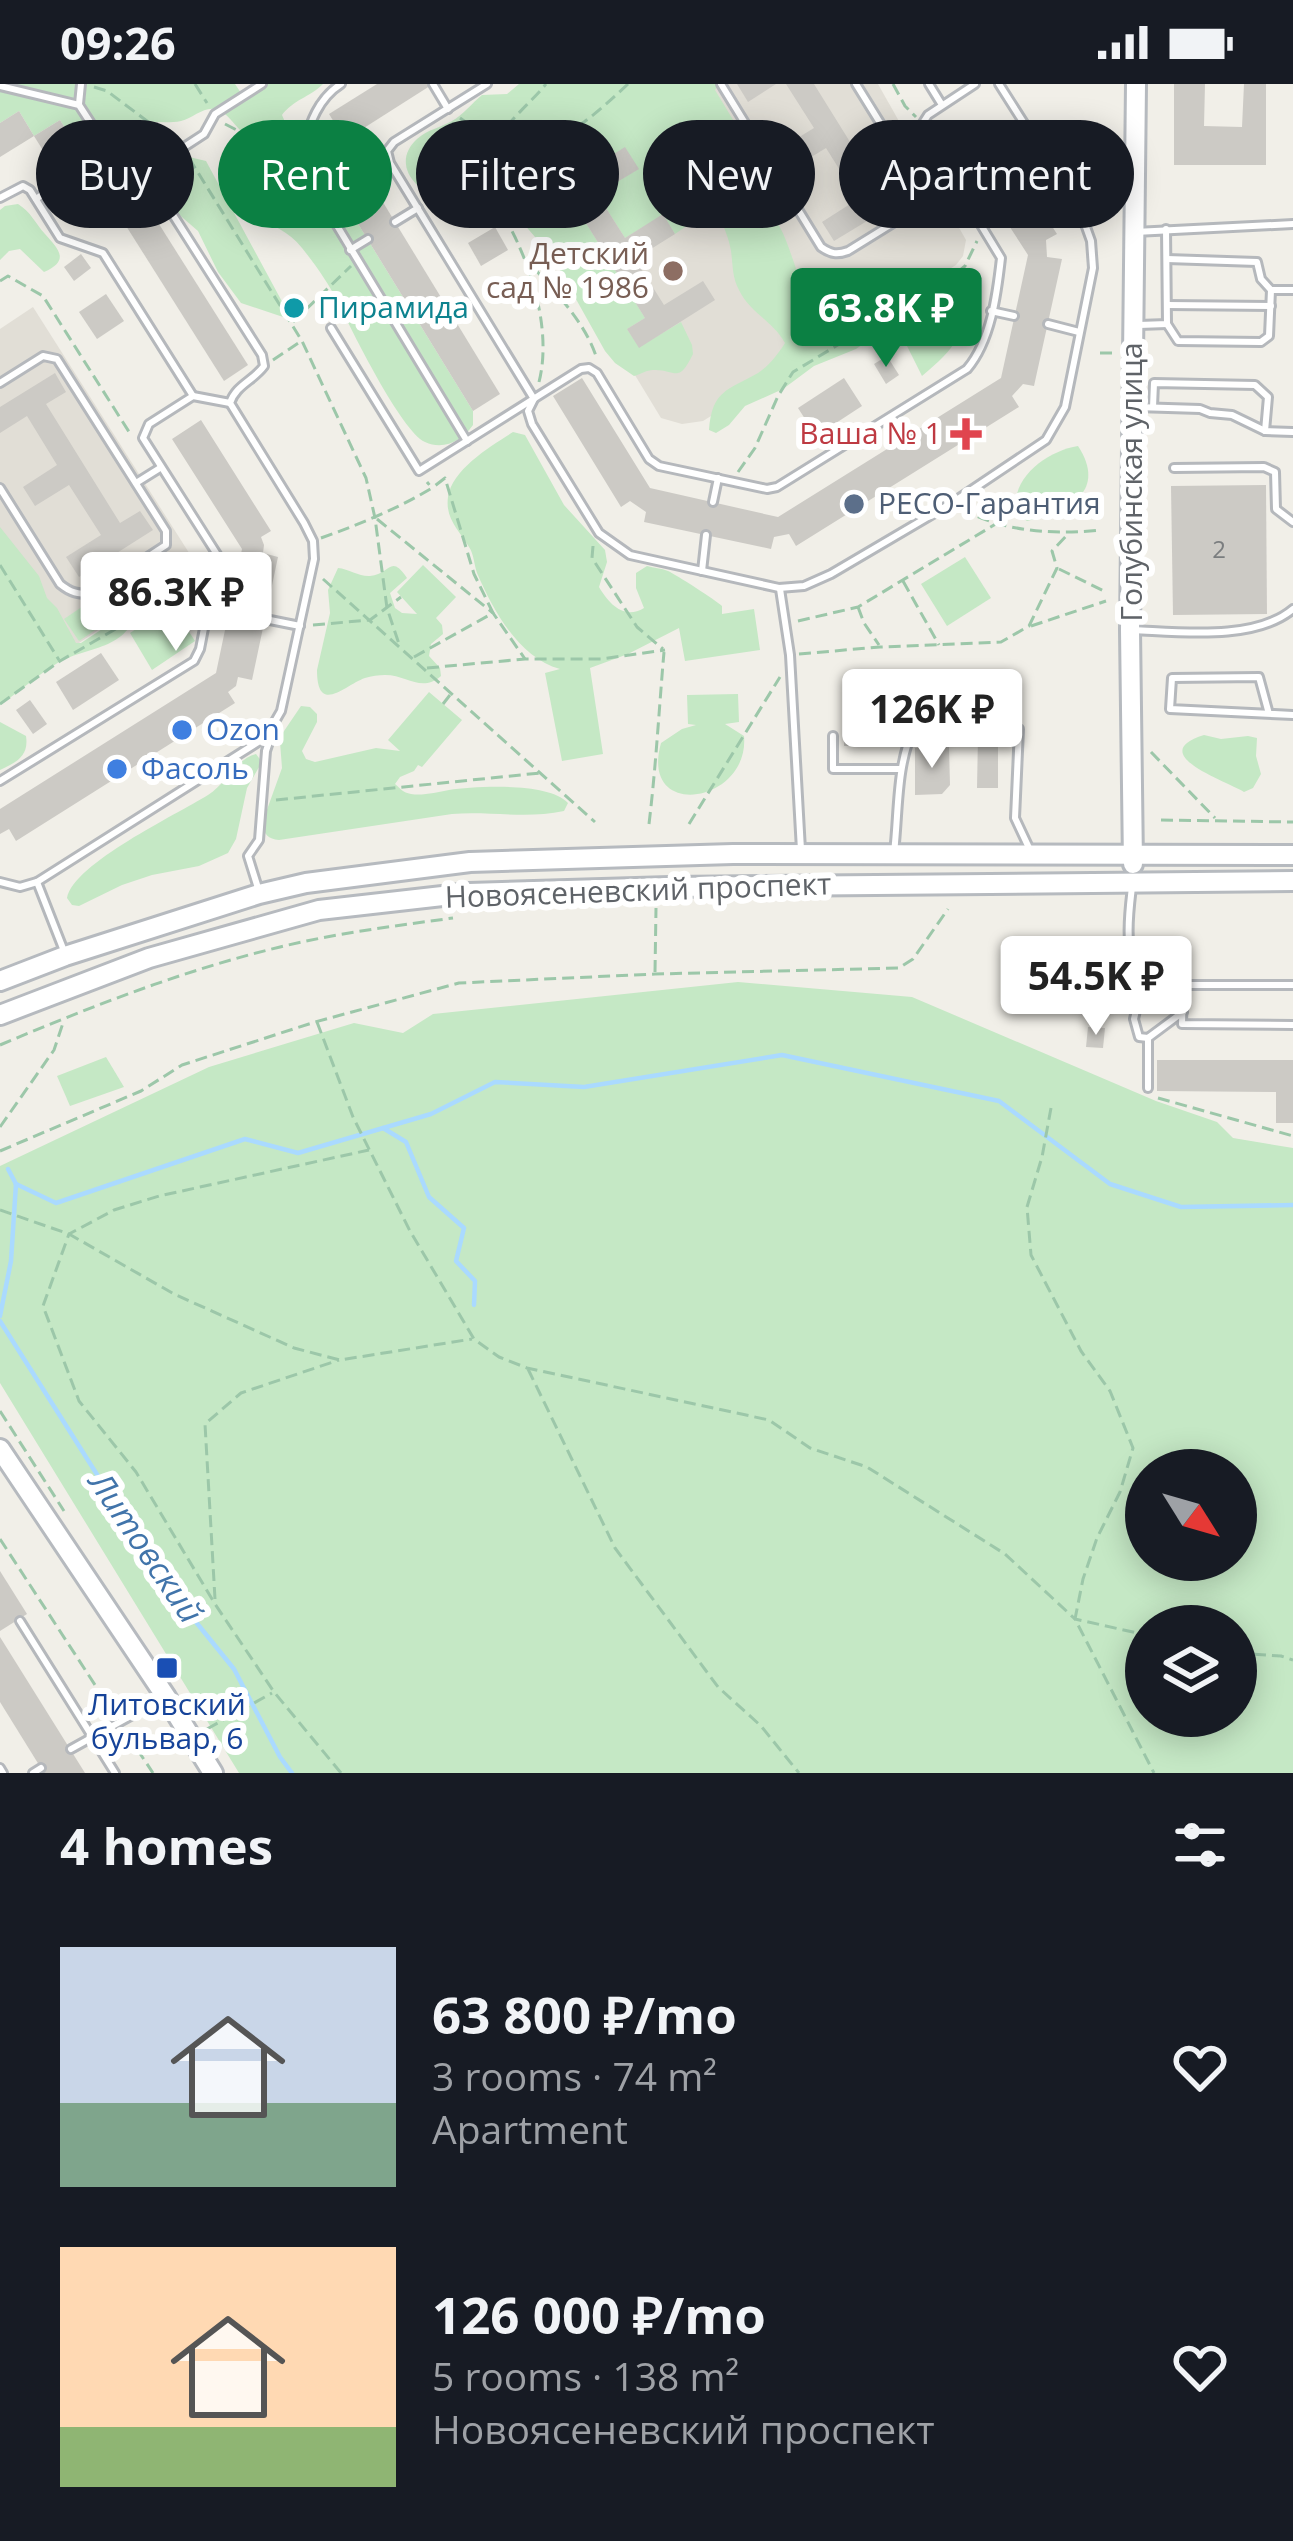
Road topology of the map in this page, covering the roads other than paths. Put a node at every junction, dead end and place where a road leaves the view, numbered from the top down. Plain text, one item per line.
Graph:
1 (84, 84) edge
2 (248, 84) edge
3 (341, 84) edge
4 (487, 84) edge
5 (721, 84) edge
6 (856, 84) edge
7 (928, 84) edge
8 (975, 84) edge
9 (999, 84) edge
10 (1136, 84) edge
11 (260, 85) edge
12 (433, 85) edge
13 (3, 90) edge
14 (80, 105) junction
15 (942, 105) junction
16 (448, 109) junction
17 (90, 120) edge
18 (430, 120) edge
19 (878, 120) edge
20 (926, 120) edge
21 (416, 129) edge
22 (194, 141) edge
23 (0, 198) edge
24 (36, 199) edge
25 (416, 205) edge
26 (416, 209) edge
27 (395, 222) dead end
28 (1293, 224) edge
29 (54, 228) edge
30 (182, 228) edge
31 (430, 228) edge
32 (885, 228) edge
33 (984, 228) edge
34 (1166, 229) junction
35 (1134, 232) junction
36 (368, 239) dead end
37 (350, 250) junction
38 (1167, 259) junction
39 (1271, 290) junction
40 (1293, 290) edge
41 (1167, 305) junction
42 (1270, 306) junction
43 (991, 311) junction
44 (1014, 316) dead end
45 (1167, 324) junction
46 (1048, 325) dead end
47 (1133, 326) junction
48 (331, 328) dead end
49 (1080, 332) junction
50 (0, 383) edge
51 (193, 396) junction
52 (534, 399) junction
53 (230, 403) junction
54 (1132, 407) junction
55 (1154, 407) junction
56 (1265, 431) junction
57 (1293, 432) edge
58 (466, 441) junction
59 (160, 468) junction
60 (1174, 468) dead end
61 (718, 478) junction
62 (136, 483) junction
63 (0, 488) edge
64 (713, 502) dead end
65 (1293, 522) edge
66 (706, 536) dead end
67 (702, 571) junction
68 (779, 588) junction
69 (208, 607) junction
70 (1293, 608) edge
71 (229, 611) dead end
72 (265, 619) dead end
73 (300, 626) junction
74 (1130, 630) junction
75 (1269, 714) junction
76 (1293, 715) edge
77 (275, 724) junction
78 (833, 736) dead end
79 (899, 769) junction
80 (0, 781) edge
81 (1133, 853) junction
82 (801, 854) junction
83 (894, 854) junction
84 (1032, 854) junction
85 (1293, 855) edge
86 (1133, 881) junction
87 (1293, 881) edge
88 (0, 882) edge
89 (37, 882) junction
90 (259, 894) junction
91 (65, 956) junction
92 (1143, 980) junction
93 (0, 981) edge
94 (1183, 985) junction
95 (1293, 985) edge
96 (1183, 1012) junction
97 (0, 1015) edge
98 (1293, 1025) edge
99 (1148, 1038) junction
100 (1148, 1088) road end
101 (0, 1449) edge
102 (20, 1621) dead end
103 (166, 1697) junction
104 (92, 1736) junction
105 (71, 1749) dead end
106 (115, 1773) edge
107 (213, 1773) edge

1 - 14 lane
2 - 11 lane
3 - 37 lane
4 - 16 lane
5 - 32 lane
6 - 19 lane
7 - 15 lane
8 - 15 lane
9 - 49 lane
10 - 35 main road, Голубинская улица
11 - 22 lane
12 - 16 lane
13 - 14 lane
14 - 17 lane
15 - 20 lane
16 - 18 lane
21 - 25 lane
23 - 24 lane
26 - 27 lane
28 - 34 lane
29 - 51 lane
30 - 53 lane
31 - 52 lane
33 - 43 lane
34 - 35 lane
34 - 38 lane
35 - 47 main road, Голубинская улица
36 - 37 lane
37 - 58 lane
38 - 39 lane
38 - 41 lane
39 - 40 lane
39 - 42 lane
41 - 42 lane
41 - 45 lane
42 - 45 lane
43 - 44 lane
43 - 61 lane
45 - 47 lane
46 - 49 lane
47 - 54 main road, Голубинская улица
48 - 58 lane
49 - 68 lane
50 - 62 lane
51 - 53 lane
51 - 59 lane
52 - 58 lane
52 - 61 lane
52 - 67 lane
53 - 73 lane
54 - 55 lane
54 - 74 main road, Голубинская улица
55 - 56 lane
55 - 56 lane
56 - 57 lane
59 - 62 lane
59 - 69 lane
60 - 65 lane
61 - 64 lane
62 - 63 lane
66 - 67 lane
67 - 68 lane
68 - 82 lane
69 - 71 lane
69 - 80 lane
70 - 74 lane
72 - 73 lane
73 - 77 lane
74 - 81 main road, Голубинская улица
75 - 75 lane
75 - 76 lane
77 - 89 lane
77 - 90 lane
78 - 79 lane
79 - 83 lane
79 - 84 lane
81 - 84 main road, Новоясеневский проспект
81 - 85 main road, Новоясеневский проспект
81 - 86 main road, Голубинская улица
82 - 83 main road, Новоясеневский проспект
82 - 90 main road, Новоясеневский проспект
83 - 84 main road, Новоясеневский проспект
86 - 87 main road, Новоясеневский проспект
86 - 92 lane
86 - 97 main road, Новоясеневский проспект
88 - 89 lane
89 - 91 lane
90 - 91 main road, Новоясеневский проспект
91 - 93 main road, Новоясеневский проспект
92 - 94 lane
92 - 99 lane
94 - 95 lane
94 - 96 lane
96 - 98 lane
96 - 99 lane
99 - 100 lane
101 - 103 main road
102 - 104 lane
103 - 104 lane
103 - 107 main road
104 - 105 lane
104 - 106 lane

